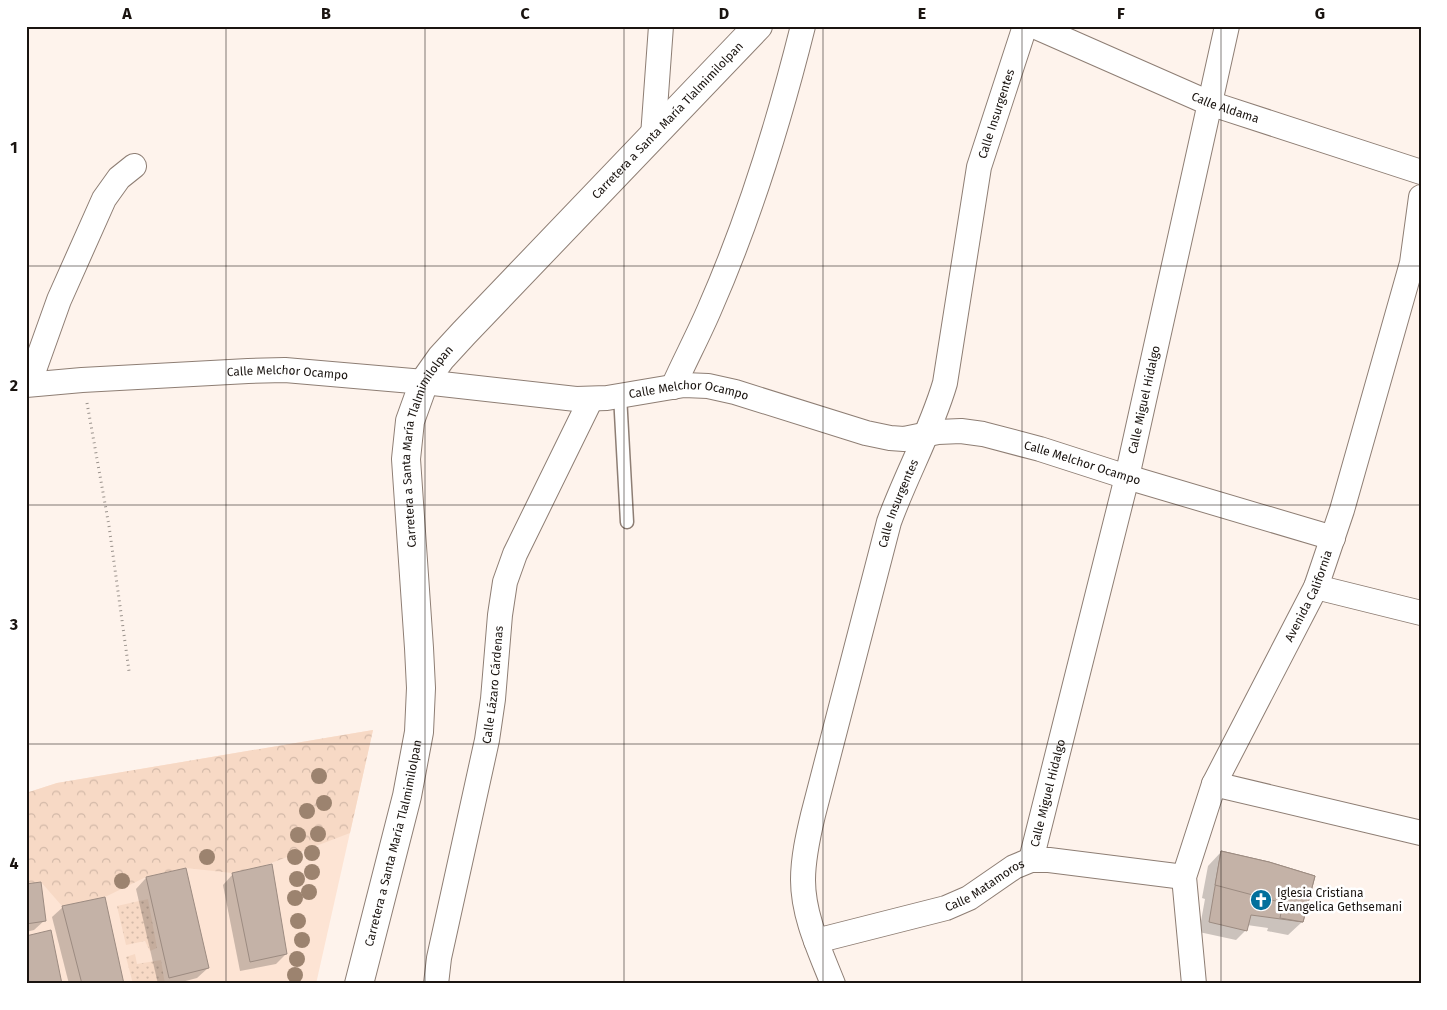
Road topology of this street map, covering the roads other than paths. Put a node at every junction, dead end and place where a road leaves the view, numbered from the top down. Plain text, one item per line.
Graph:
1 (661, 26) edge
2 (758, 26) edge
3 (803, 26) edge
4 (1025, 26) edge
5 (1034, 26) edge
6 (1227, 26) edge
7 (1209, 103) junction
8 (653, 136) junction
9 (134, 166) dead end
10 (1421, 172) edge
11 (1421, 197) edge
12 (1416, 264) edge
13 (424, 382) junction
14 (28, 384) edge
15 (673, 386) junction
16 (620, 395) junction
17 (591, 399) junction
18 (926, 435) junction
19 (1127, 477) junction
20 (627, 522) dead end
21 (1333, 538) junction
22 (1316, 587) junction
23 (1421, 612) edge
24 (1214, 784) junction
25 (1421, 833) edge
26 (1031, 860) junction
27 (1184, 877) junction
28 (816, 941) junction
29 (359, 984) edge
30 (436, 984) edge
31 (833, 984) edge
32 (1194, 984) edge

1 - 8 street
2 - 8 main road, Carretera a Santa María Tlalmimilolpan
3 - 15 street
4 - 18 street, Calle Insurgentes
5 - 7 street, Calle Aldama
6 - 7 street, Calle Miguel Hidalgo
7 - 10 street, Calle Aldama
7 - 19 street, Calle Miguel Hidalgo
8 - 13 main road, Carretera a Santa María Tlalmimilolpan
9 - 14 street
11 - 12 street, Avenida California
12 - 21 street, Avenida California
13 - 14 street, Calle Melchor Ocampo
13 - 17 street, Calle Melchor Ocampo
13 - 29 main road, Carretera a Santa María Tlalmimilolpan
15 - 16 street, Calle Melchor Ocampo
15 - 18 street, Calle Melchor Ocampo
16 - 17 street, Calle Melchor Ocampo
16 - 20 lane
17 - 30 street, Calle Lázaro Cárdenas
18 - 19 street, Calle Melchor Ocampo
18 - 28 street, Calle Insurgentes
19 - 21 street, Calle Melchor Ocampo
19 - 26 street, Calle Miguel Hidalgo
21 - 22 street, Avenida California
22 - 23 street
22 - 24 street, Avenida California
24 - 25 street
24 - 27 street, Avenida California
26 - 27 street, Calle Matamoros
26 - 28 street, Calle Matamoros
27 - 32 street, Avenida California
28 - 31 street, Calle Insurgentes

